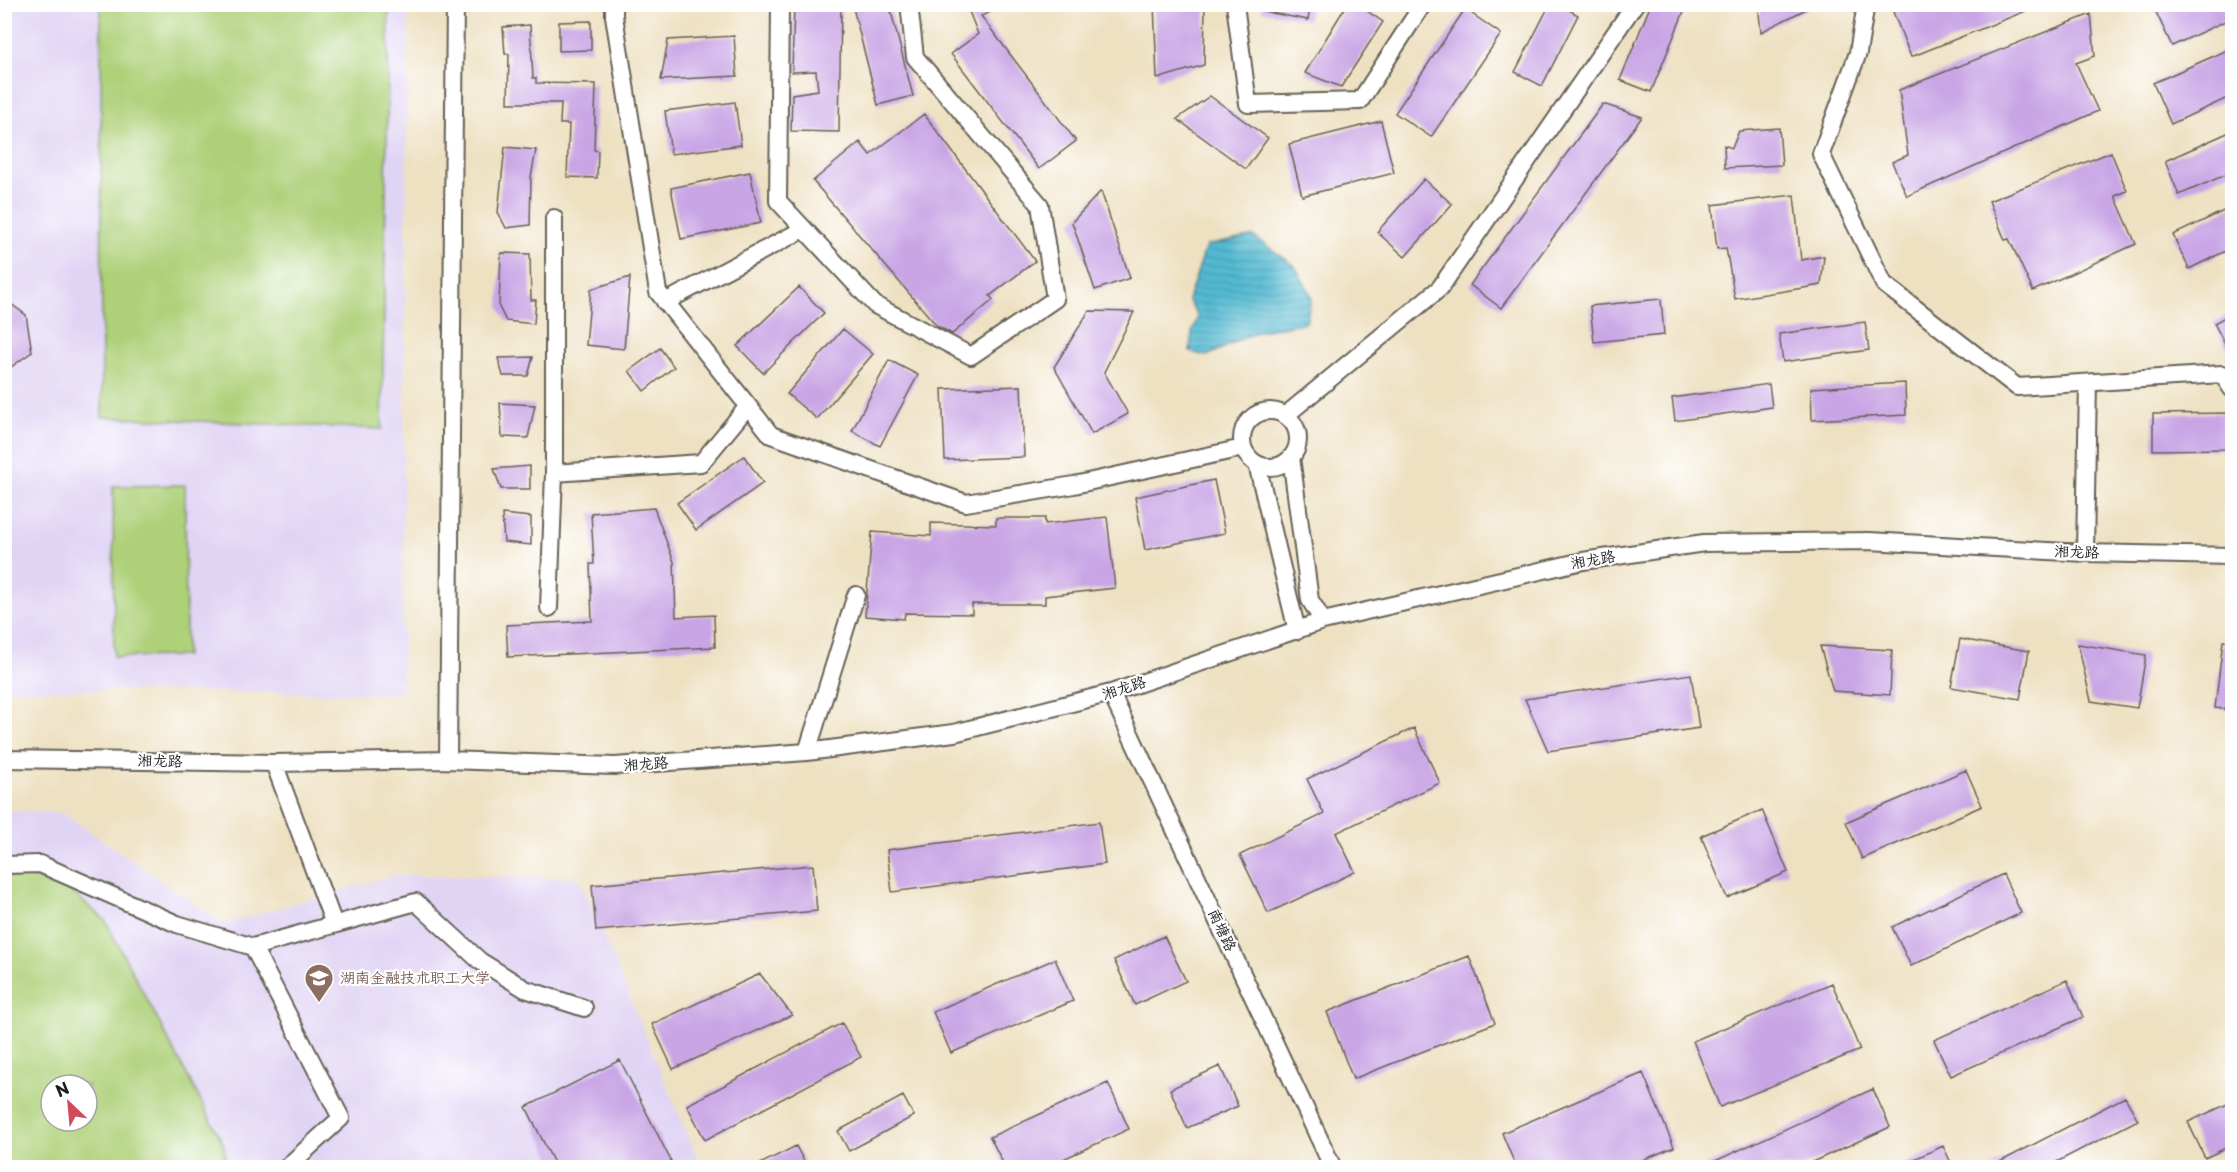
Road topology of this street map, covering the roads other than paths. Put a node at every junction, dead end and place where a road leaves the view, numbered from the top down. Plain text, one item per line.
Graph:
1 (455, 4) edge
2 (614, 4) edge
3 (780, 4) edge
4 (909, 4) edge
5 (1235, 4) edge
6 (1423, 4) edge
7 (1635, 4) edge
8 (1866, 4) edge
9 (554, 218) dead end
10 (804, 229) junction
11 (665, 302) junction
12 (2088, 383) junction
13 (2232, 389) edge
14 (748, 406) junction
15 (1286, 415) junction
16 (1243, 448) junction
17 (1291, 457) junction
18 (1257, 464) junction
19 (554, 472) junction
20 (2085, 553) junction
21 (2232, 556) edge
22 (856, 595) dead end
23 (549, 608) dead end
24 (1323, 621) junction
25 (1297, 631) junction
26 (1111, 693) junction
27 (807, 752) junction
28 (4, 759) edge
29 (448, 760) junction
30 (274, 763) junction
31 (4, 865) edge
32 (334, 924) junction
33 (253, 946) junction
34 (584, 1008) dead end
35 (286, 1167) edge
36 (1333, 1167) edge

1 - 29 street
2 - 11 street
3 - 10 street
4 - 10 street
5 - 6 street
7 - 15 street
8 - 12 street
9 - 19 street
10 - 11 street
11 - 14 street
12 - 13 street
12 - 20 street
14 - 16 street
14 - 19 street
15 - 16 street
15 - 17 street
16 - 18 street
17 - 18 street
17 - 24 street
18 - 25 street
19 - 23 street
20 - 21 street, 湘龙路
20 - 24 street, 湘龙路
22 - 27 street
24 - 25 street, 湘龙路
25 - 26 street, 湘龙路
26 - 27 street, 湘龙路
26 - 36 street, 南塘路
27 - 29 street, 湘龙路
28 - 30 street, 湘龙路
29 - 30 street, 湘龙路
30 - 32 street
31 - 33 street
32 - 33 street
32 - 34 street
33 - 35 street

